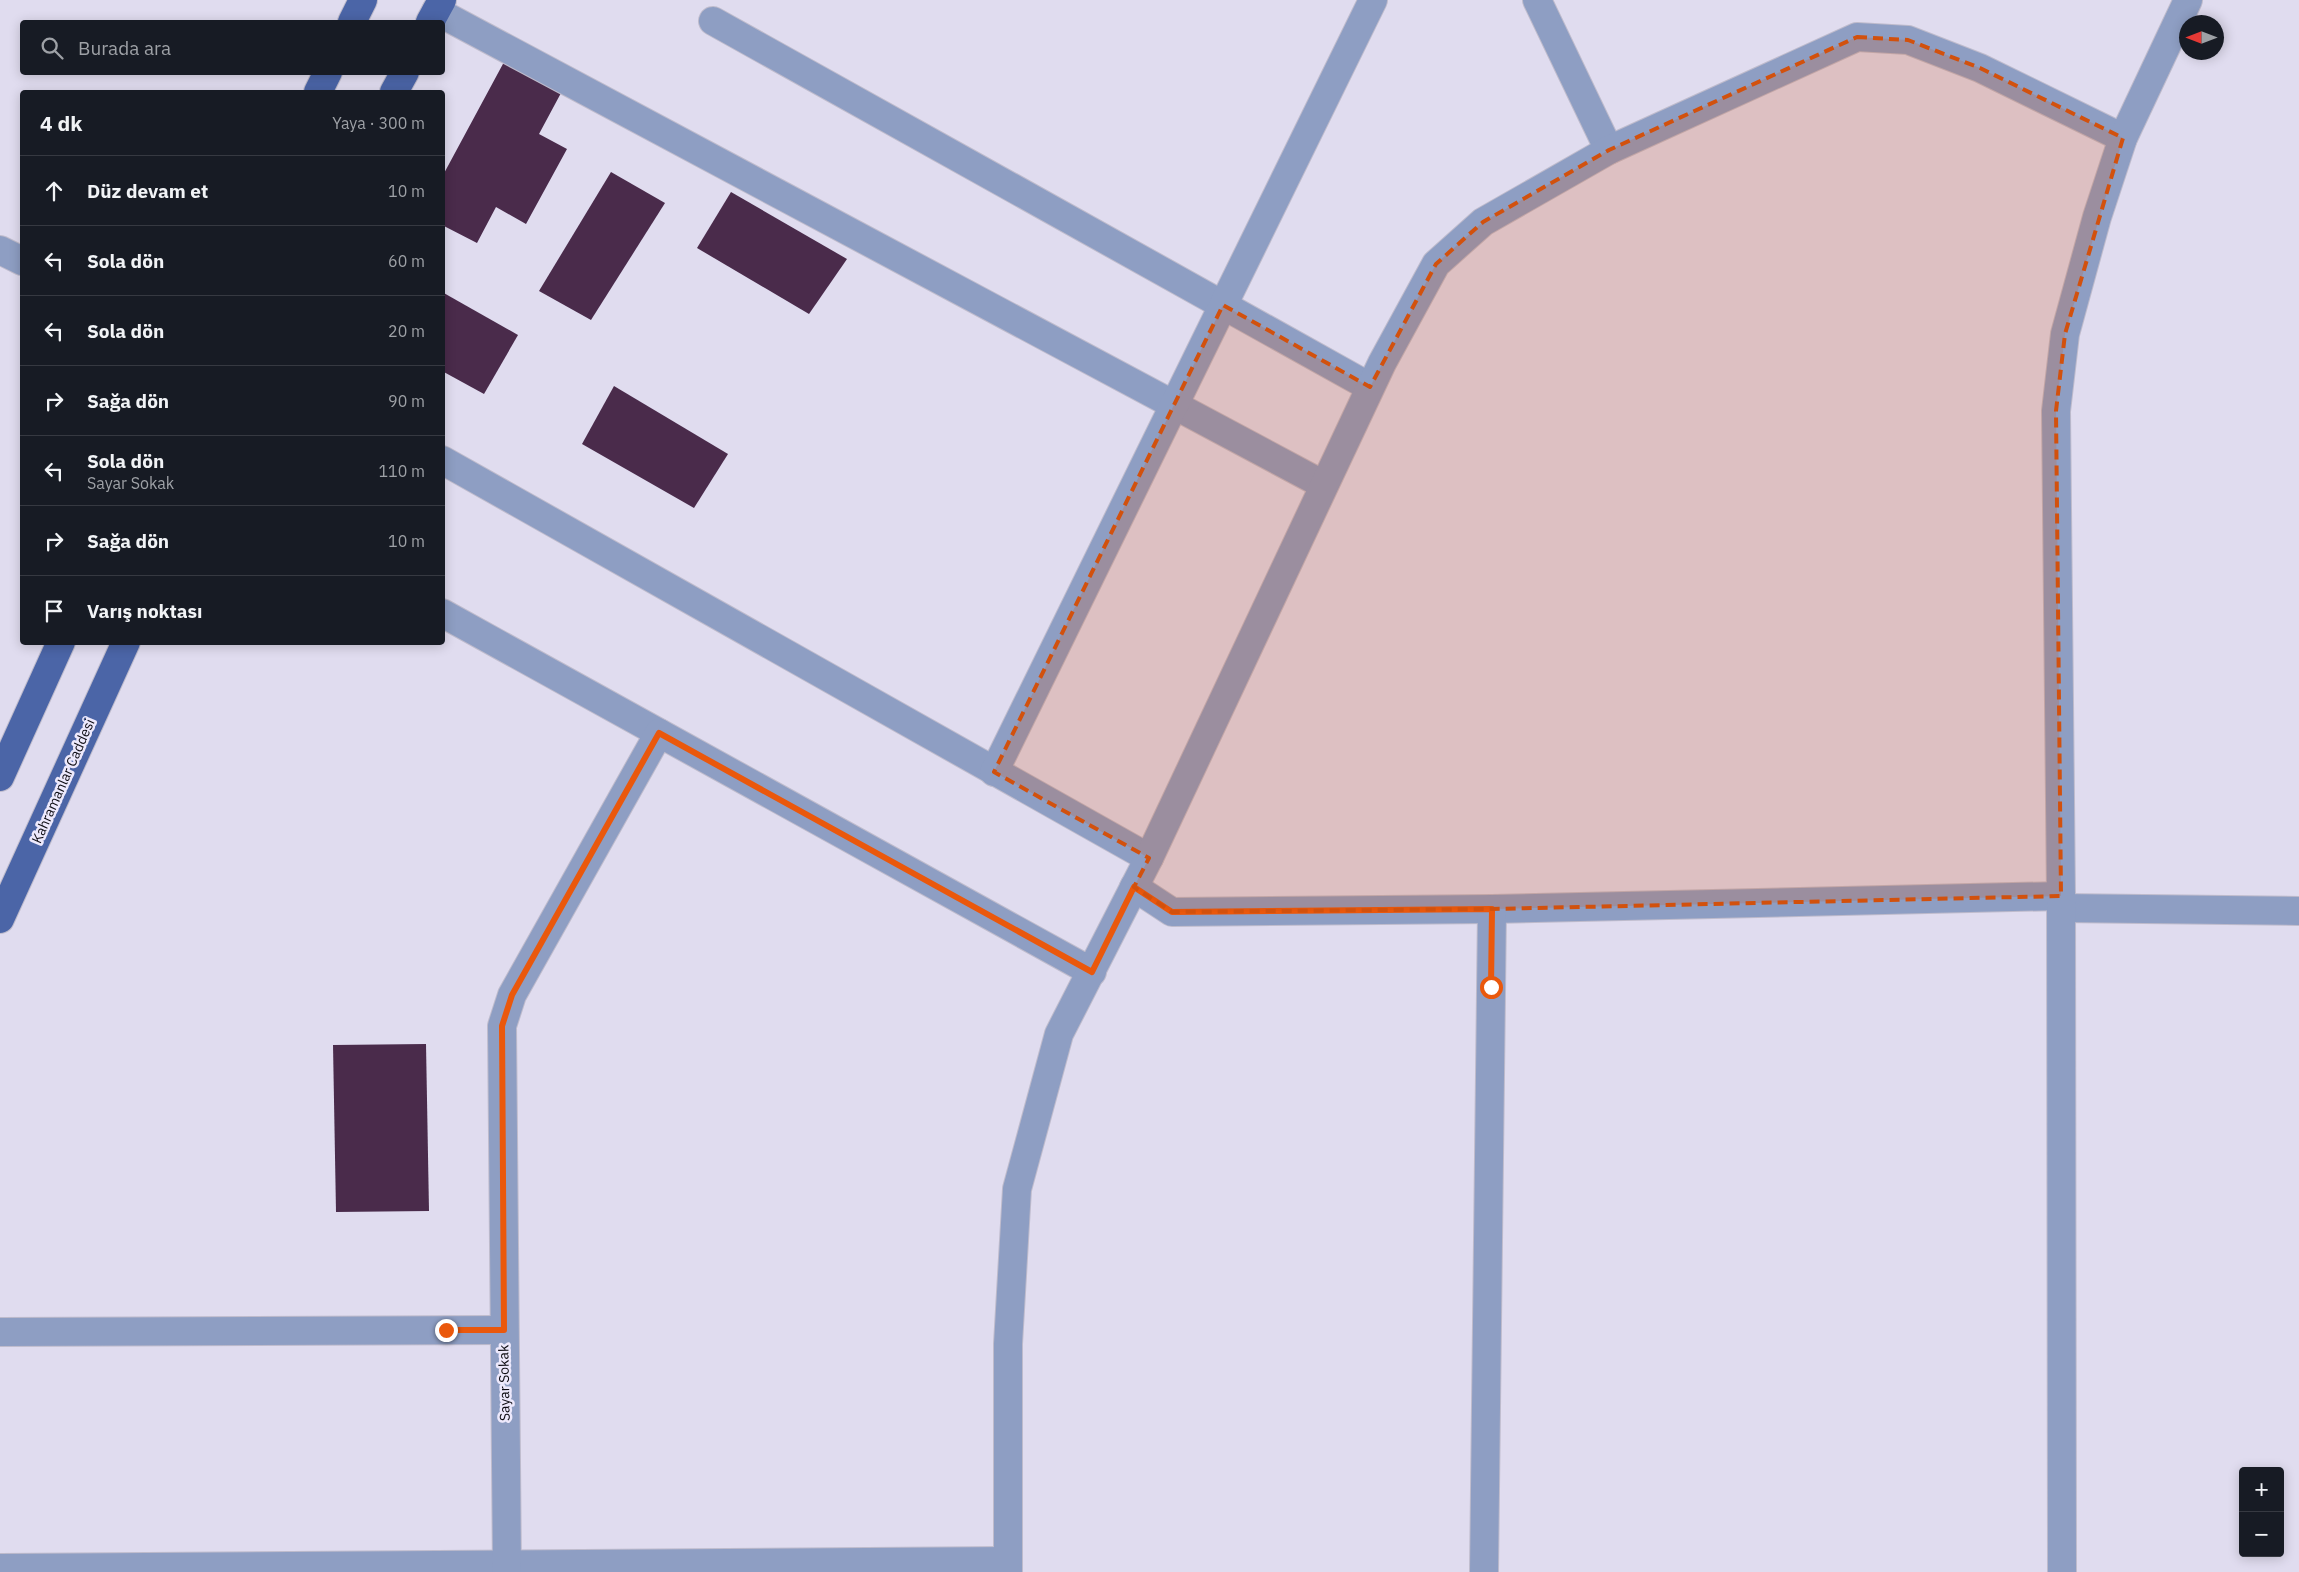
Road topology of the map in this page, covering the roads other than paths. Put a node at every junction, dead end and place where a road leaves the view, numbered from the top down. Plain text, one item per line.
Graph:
1 (363, 0) edge
2 (1374, 0) edge
3 (1537, 0) edge
4 (2188, 0) edge
5 (436, 11) edge
6 (353, 20) edge
7 (713, 21) dead end
8 (326, 75) edge
9 (402, 75) edge
10 (319, 90) edge
11 (395, 90) edge
12 (2123, 138) junction
13 (1609, 150) junction
14 (0, 250) edge
15 (20, 260) edge
16 (1223, 305) junction
17 (1370, 387) junction
18 (1174, 406) junction
19 (445, 462) edge
20 (1324, 486) junction
21 (445, 615) edge
22 (59, 645) edge
23 (125, 645) edge
24 (659, 733) junction
25 (994, 772) junction
26 (0, 777) edge
27 (1150, 858) junction
28 (1134, 887) junction
29 (2061, 902) junction
30 (1492, 909) junction
31 (2299, 911) edge
32 (0, 919) edge
33 (1092, 972) junction
34 (504, 1330) junction
35 (0, 1332) edge
36 (1008, 1566) edge
37 (0, 1568) edge
38 (507, 1568) edge
39 (1484, 1572) edge
40 (2062, 1572) edge

1 - 6 main road
2 - 16 street
3 - 13 street
4 - 12 street
5 - 18 street
7 - 16 street
8 - 10 main road
9 - 11 main road
12 - 13 street
12 - 29 street
13 - 17 street
14 - 15 street
16 - 17 street
16 - 18 street
17 - 20 street
18 - 20 street
18 - 25 street
19 - 25 street
20 - 27 street
21 - 24 street
22 - 26 main road
23 - 32 main road, Kahramanlar Caddesi
24 - 33 street
24 - 34 street, Sayar Sokak
25 - 27 street
27 - 28 street
28 - 30 street
28 - 33 street
29 - 30 street
29 - 31 street
29 - 40 street
30 - 39 street
33 - 36 street
34 - 35 street
34 - 38 street, Sayar Sokak
36 - 38 street
37 - 38 street

